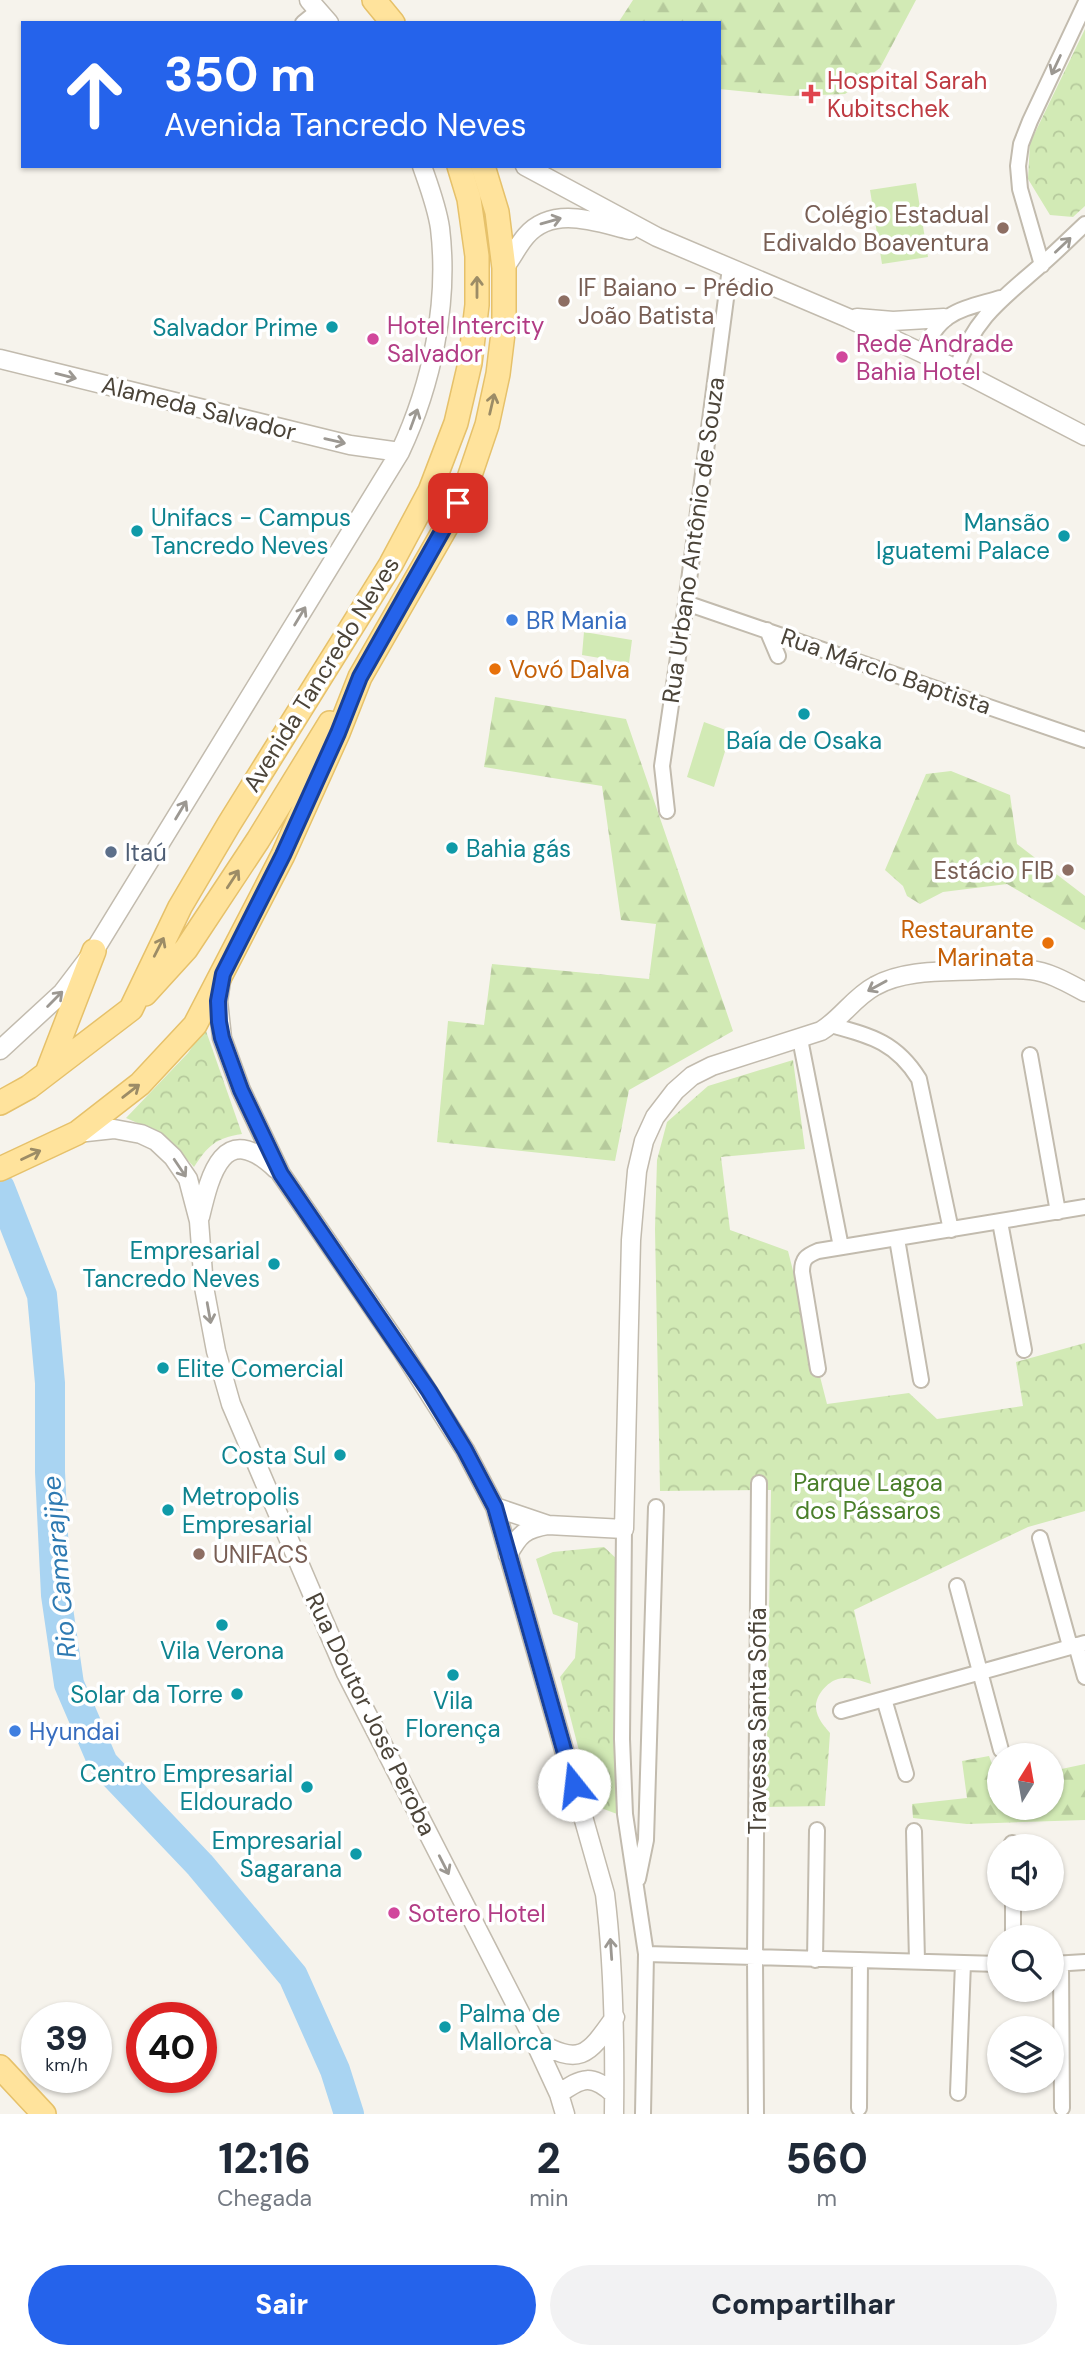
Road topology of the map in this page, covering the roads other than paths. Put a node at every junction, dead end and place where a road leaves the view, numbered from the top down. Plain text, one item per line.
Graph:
1 (374, 0) edge
2 (1085, 4) edge
3 (391, 21) edge
4 (423, 168) edge
5 (460, 168) edge
6 (484, 168) edge
7 (529, 168) edge
8 (1085, 224) edge
9 (657, 237) junction
10 (1042, 265) junction
11 (504, 268) junction
12 (730, 268) junction
13 (1001, 298) junction
14 (848, 318) junction
15 (944, 318) junction
16 (923, 353) junction
17 (0, 359) edge
18 (956, 369) junction
19 (1085, 436) edge
20 (400, 452) junction
21 (686, 603) junction
22 (767, 630) junction
23 (778, 656) dead end
24 (360, 677) junction
25 (1085, 740) edge
26 (667, 811) dead end
27 (94, 951) junction
28 (223, 974) junction
29 (1085, 992) edge
30 (131, 1009) junction
31 (831, 1024) junction
32 (800, 1039) junction
33 (3, 1048) edge
34 (1030, 1055) dead end
35 (38, 1080) junction
36 (0, 1102) edge
37 (70, 1137) junction
38 (0, 1169) edge
39 (281, 1174) junction
40 (1085, 1207) edge
41 (1058, 1212) junction
42 (199, 1221) junction
43 (1000, 1222) junction
44 (951, 1230) junction
45 (897, 1239) junction
46 (841, 1247) junction
47 (1024, 1350) dead end
48 (818, 1369) dead end
49 (921, 1380) dead end
50 (759, 1483) dead end
51 (495, 1507) junction
52 (656, 1507) dead end
53 (548, 1525) junction
54 (624, 1529) junction
55 (1040, 1538) dead end
56 (508, 1555) junction
57 (957, 1586) dead end
58 (1077, 1645) edge
59 (980, 1672) junction
60 (1085, 1676) edge
61 (884, 1699) junction
62 (841, 1711) dead end
63 (999, 1743) edge
64 (906, 1774) dead end
65 (817, 1830) dead end
66 (914, 1831) dead end
67 (636, 1890) junction
68 (646, 1954) junction
69 (755, 1958) junction
70 (815, 1960) junction
71 (860, 1960) junction
72 (917, 1961) junction
73 (1085, 1962) edge
74 (964, 1963) junction
75 (1064, 1963) edge
76 (987, 1964) edge
77 (1058, 2002) edge
78 (615, 2017) junction
79 (534, 2040) junction
80 (0, 2067) edge
81 (958, 2093) dead end
82 (559, 2095) junction
83 (614, 2095) junction
84 (859, 2108) dead end
85 (1062, 2108) dead end
86 (44, 2114) edge
87 (565, 2114) edge
88 (614, 2114) edge
89 (643, 2114) edge
90 (756, 2114) edge

1 - 3 main road
2 -> 10 street
20 -> 4 street, Avenida Tancredo Neves
30 -> 5 main road, Avenida Tancredo Neves
6 - 11 main road, Avenida Tancredo Neves
7 - 9 street
10 -> 8 street
11 -> 9 street
9 - 12 street
10 - 13 street
24 -> 11 main road, Avenida Tancredo Neves
12 - 14 street
12 - 21 street, Rua Urbano Antônio de Souza
13 - 15 street
13 - 18 street
14 - 15 street
14 - 16 street
15 - 16 street
16 - 18 street
17 -> 20 street, Alameda Salvador
18 - 19 street
27 -> 20 street, Avenida Tancredo Neves
21 - 22 street, Rua Márclo Baptista
21 - 26 street, Rua Urbano Antônio de Souza
22 - 23 street
22 - 25 street, Rua Márclo Baptista
24 - 28 main road, Avenida Tancredo Neves
30 -> 24 main road
33 -> 27 street, Avenida Tancredo Neves
27 - 35 main road
37 -> 28 main road, Avenida Tancredo Neves
28 - 39 street
29 -> 31 street
30 - 35 main road, Avenida Tancredo Neves
31 - 32 street
31 - 44 street
32 - 46 street
32 - 54 street
34 - 41 street
35 - 36 main road, Avenida Tancredo Neves
38 -> 37 main road, Avenida Tancredo Neves
37 -> 42 street, Rua Doutor José Peroba
39 - 42 street
39 - 51 street
40 - 41 street
41 - 43 street
42 -> 79 street, Rua Doutor José Peroba
43 - 44 street
43 - 47 street
44 - 45 street
45 - 46 street
45 - 49 street
46 - 48 street
50 - 69 street, Travessa Santa Sofia
51 - 53 street
51 - 56 street
52 - 67 street
53 - 54 street
53 - 56 street
54 - 67 street
55 - 58 street
78 -> 56 street
57 - 59 street
58 - 59 street
58 - 60 street
59 - 61 street
59 - 63 street
61 - 62 street
61 - 64 street
65 - 70 street
66 - 72 street
67 - 68 street
68 - 69 street
68 - 89 street
69 - 70 street
69 - 90 street, Travessa Santa Sofia
70 - 71 street
71 - 72 street
71 - 84 street
72 - 74 street
73 - 75 street
74 - 76 street
74 - 81 street
77 - 85 street
78 - 79 street
78 - 83 street
79 - 82 street, Rua Doutor José Peroba
80 - 86 main road
82 - 83 street
82 - 87 street, Rua Doutor José Peroba
83 - 88 street

